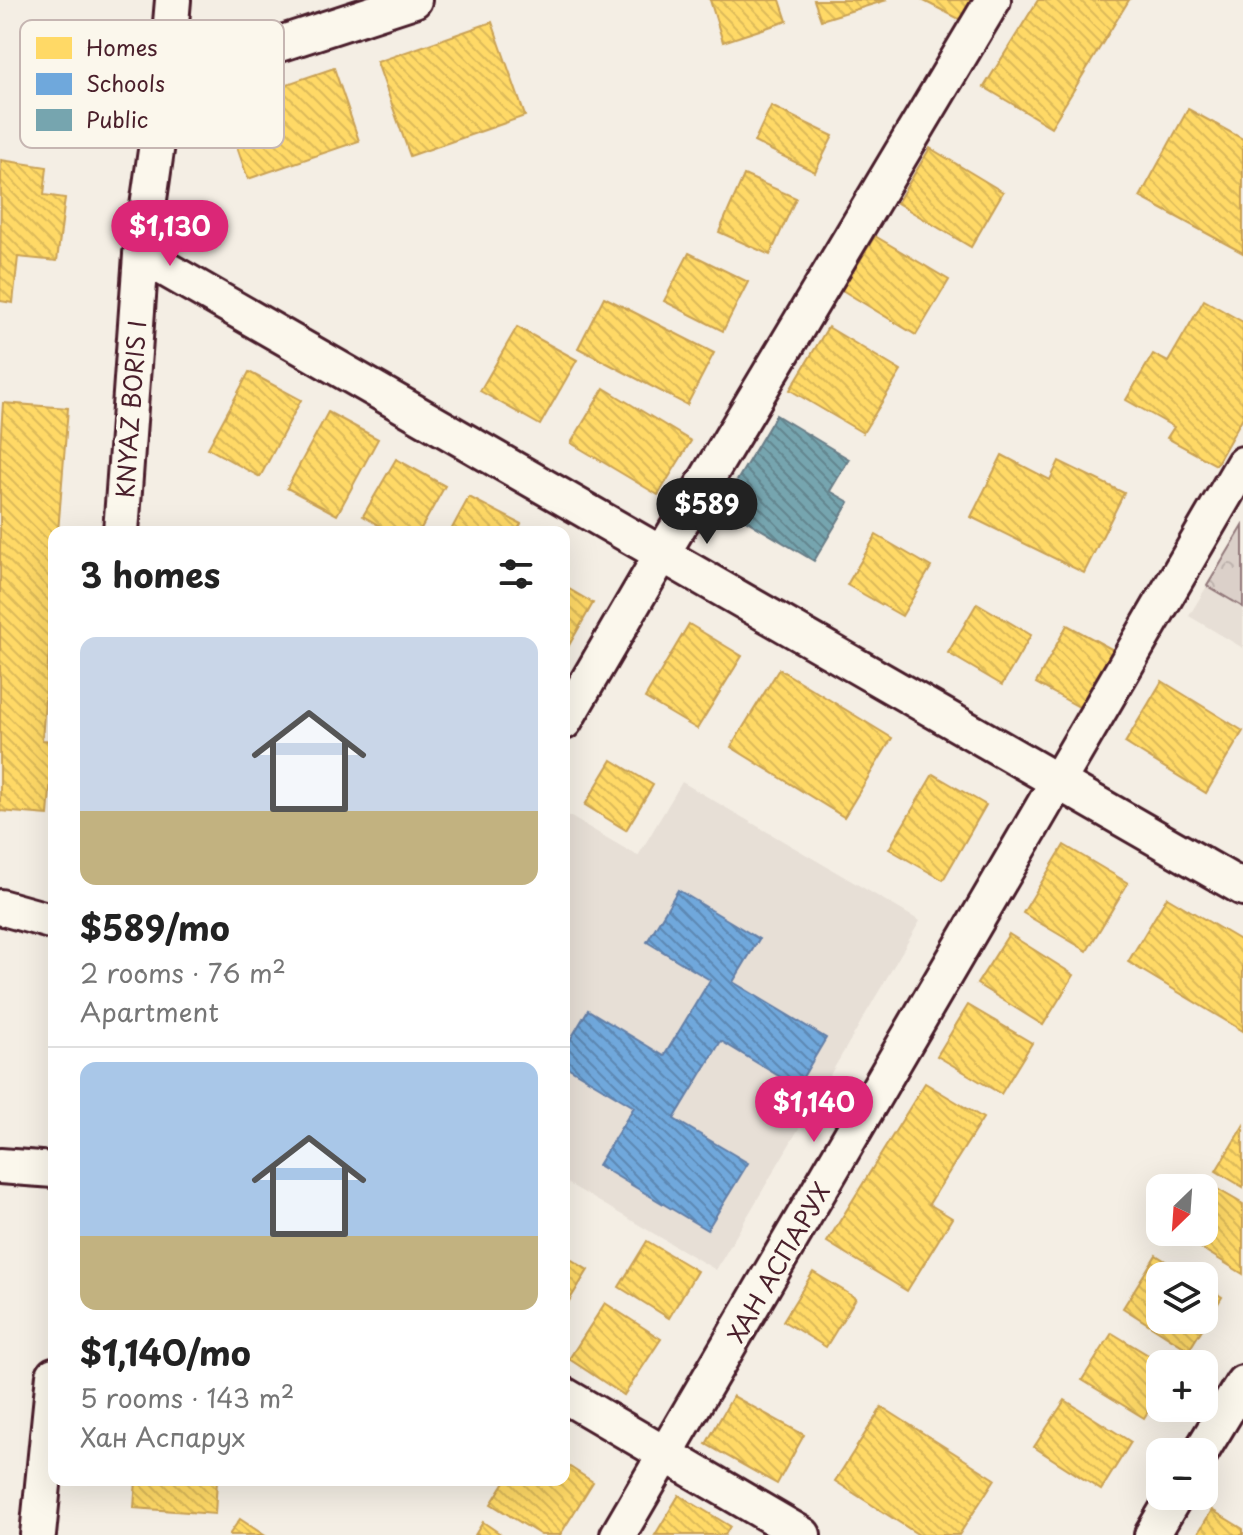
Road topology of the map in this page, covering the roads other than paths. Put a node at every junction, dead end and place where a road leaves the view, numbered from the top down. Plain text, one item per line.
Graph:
1 (173, 0) edge
2 (414, 0) edge
3 (993, 0) edge
4 (171, 20) edge
5 (284, 42) edge
6 (156, 148) edge
7 (141, 255) junction
8 (1243, 464) edge
9 (121, 526) edge
10 (662, 554) junction
11 (570, 712) edge
12 (1059, 782) junction
13 (1243, 888) edge
14 (0, 907) edge
15 (48, 920) edge
16 (0, 1166) edge
17 (48, 1170) edge
18 (1243, 1383) edge
19 (570, 1398) edge
20 (48, 1435) edge
21 (1210, 1438) edge
22 (666, 1454) junction
23 (1167, 1510) edge
24 (38, 1535) edge
25 (618, 1535) edge
26 (803, 1535) edge
27 (1152, 1535) edge

1 - 4 street, KNYAZ BORIS I
2 - 5 street
3 - 10 street
6 - 7 street, KNYAZ BORIS I
7 - 9 street, KNYAZ BORIS I
7 - 10 street
8 - 12 street, ХАН АСПАРУХ
10 - 11 street
10 - 12 street
12 - 13 street
12 - 22 street, ХАН АСПАРУХ
14 - 15 street
16 - 17 street
18 - 21 street
19 - 22 street
20 - 24 street
22 - 25 street, ХАН АСПАРУХ
22 - 26 street
23 - 27 street

